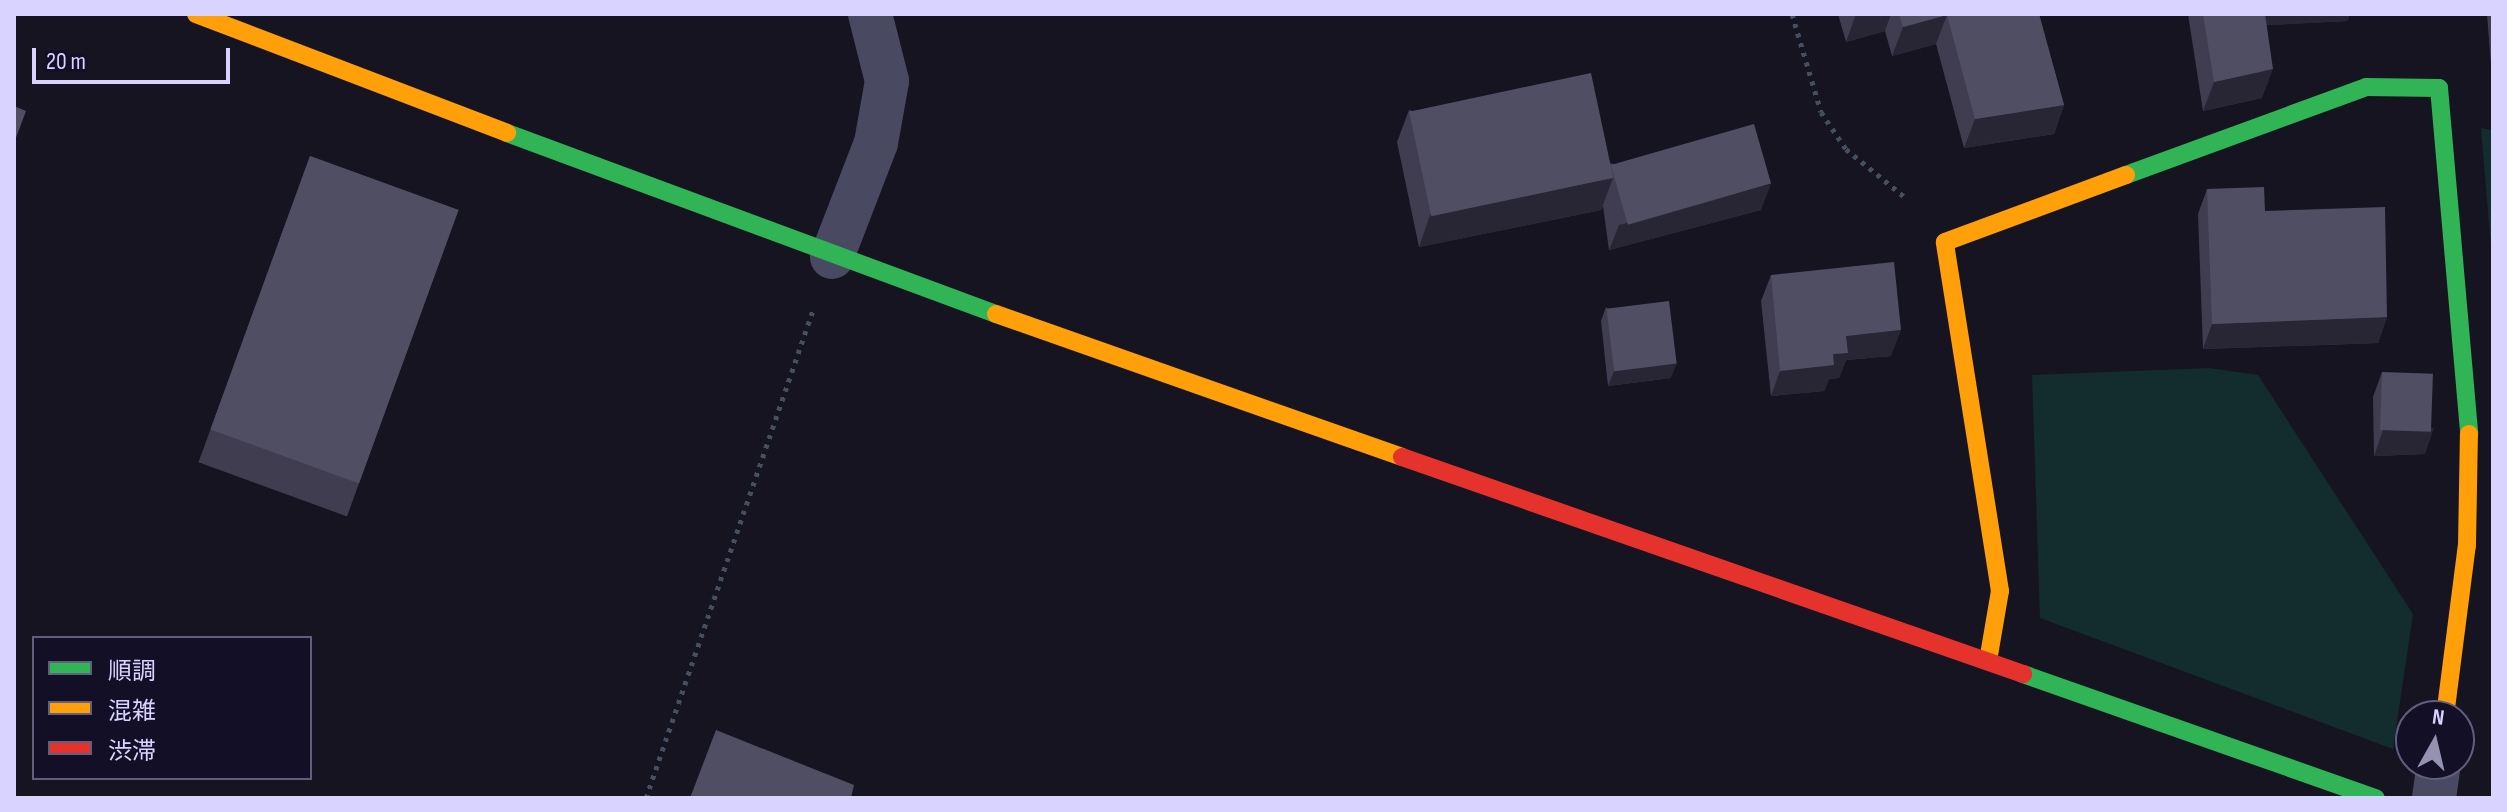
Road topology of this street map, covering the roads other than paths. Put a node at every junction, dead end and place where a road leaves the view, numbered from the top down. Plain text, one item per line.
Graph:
1 (196, 14) edge
2 (870, 14) edge
3 (832, 257) junction
4 (1988, 661) junction
5 (2447, 700) edge
6 (2376, 798) edge

1 - 3 street
2 - 3 street
3 - 4 street
4 - 5 street
4 - 6 street

